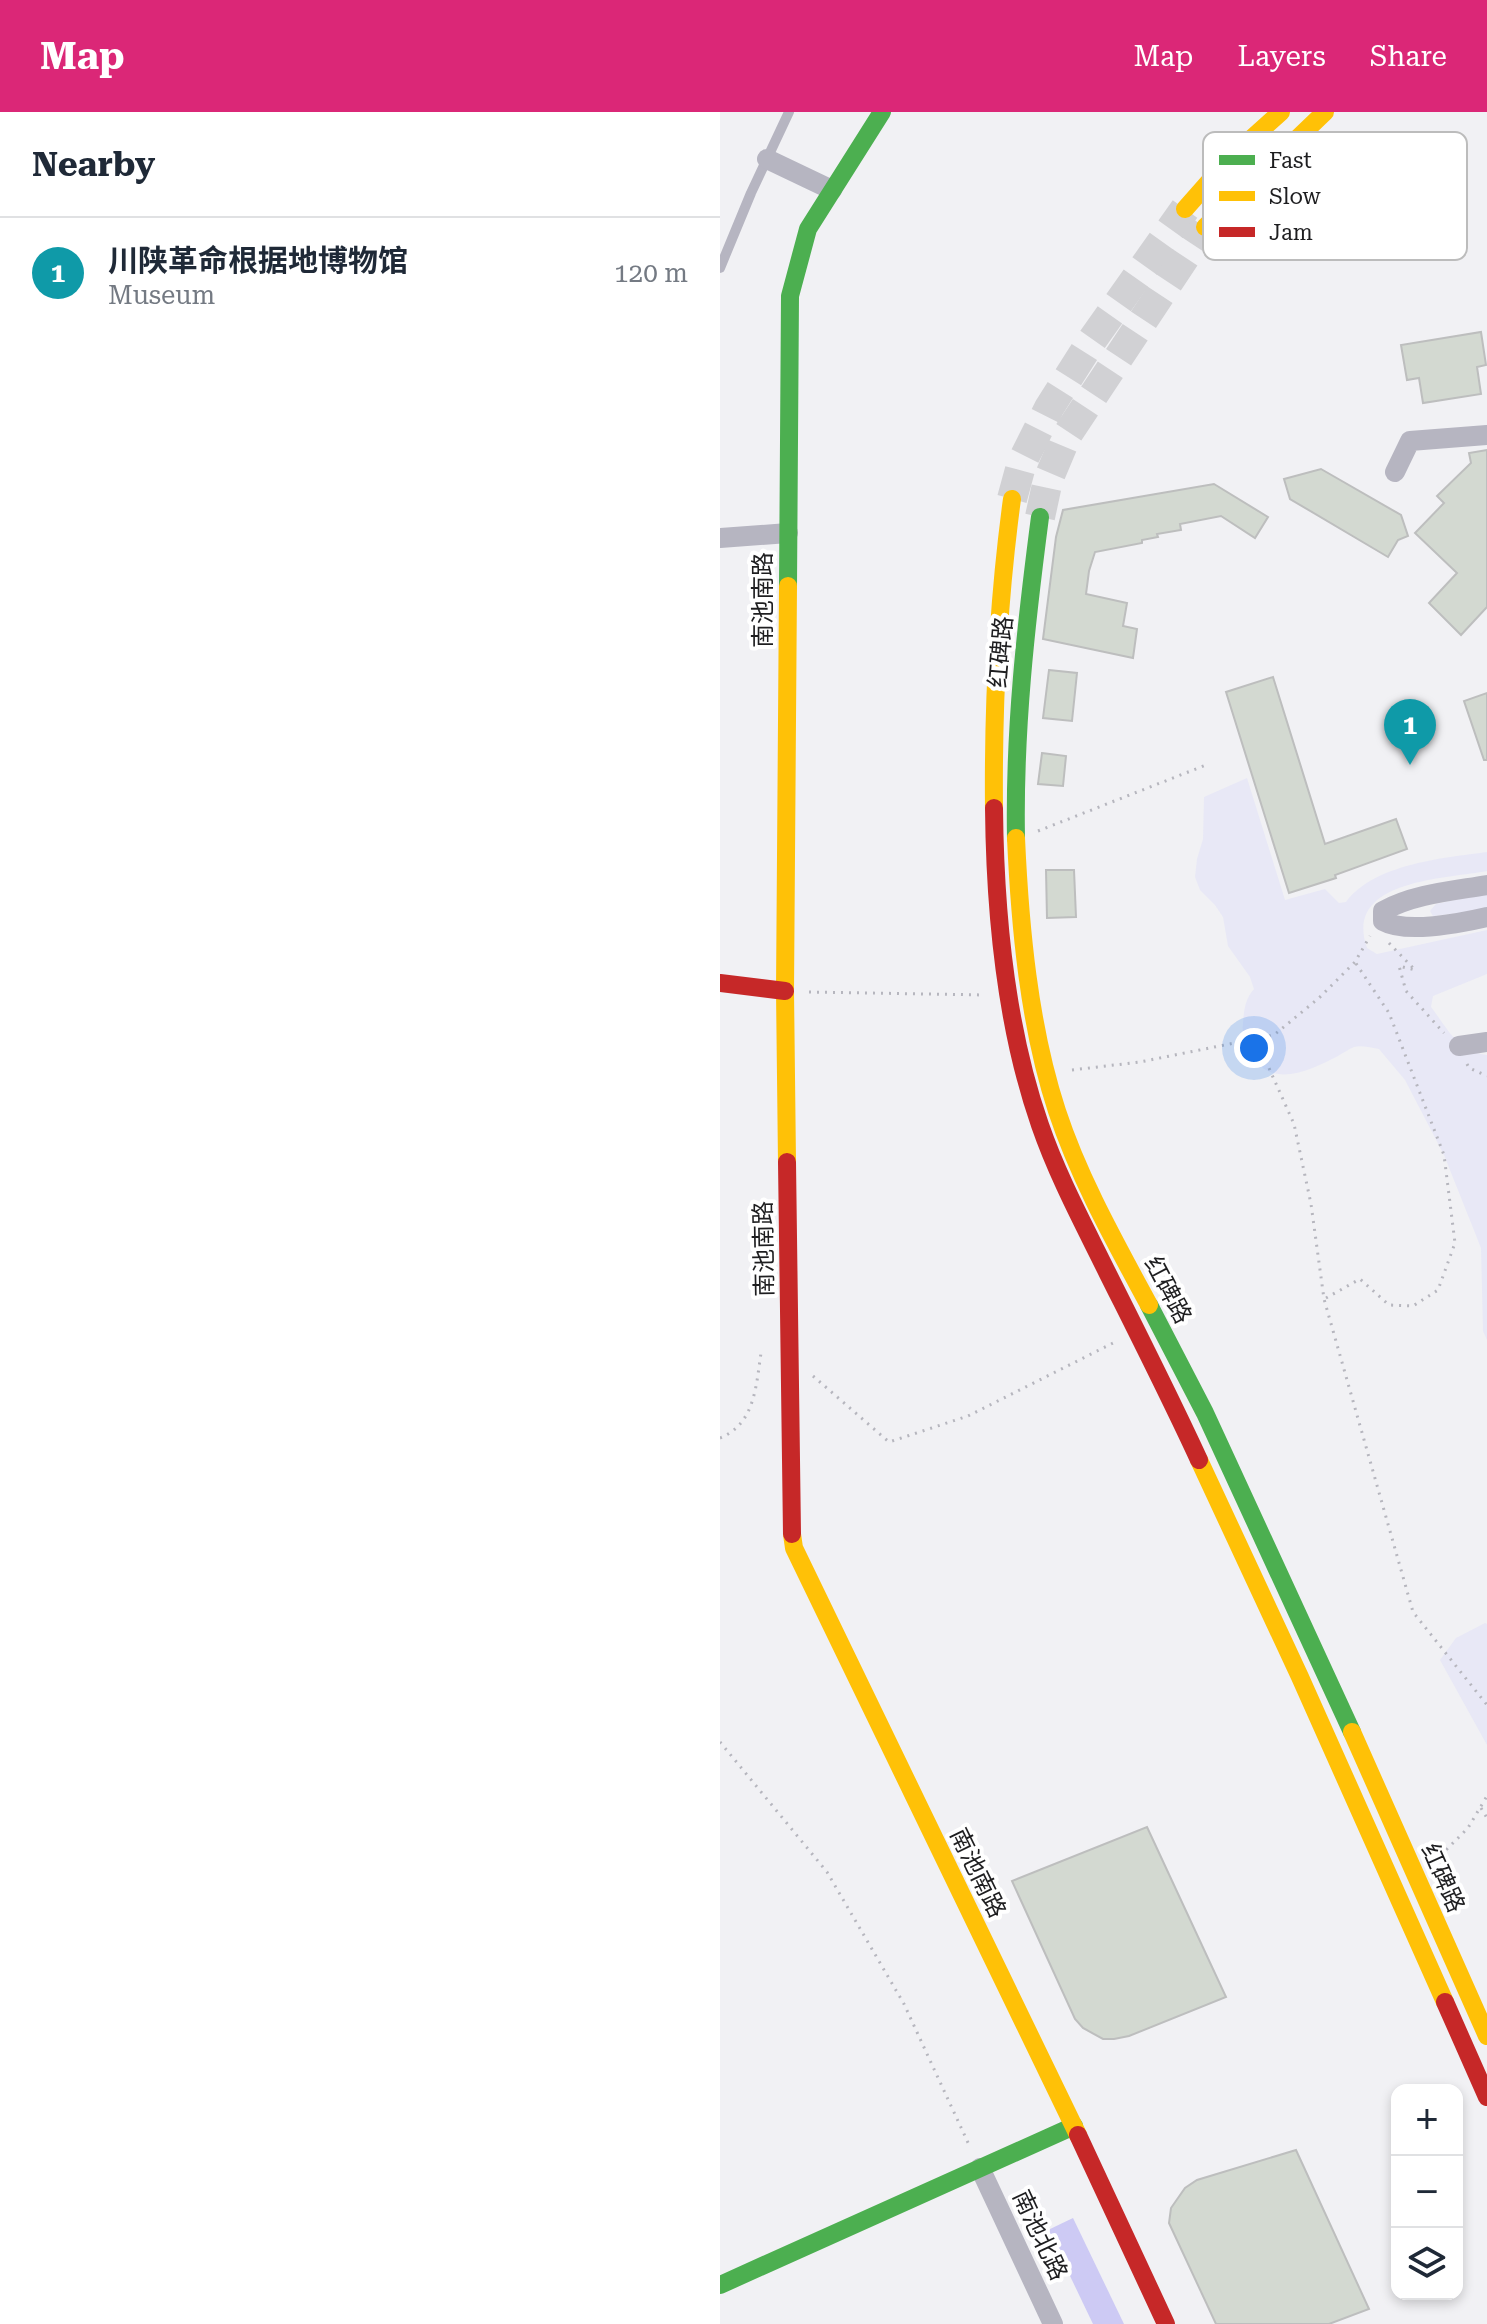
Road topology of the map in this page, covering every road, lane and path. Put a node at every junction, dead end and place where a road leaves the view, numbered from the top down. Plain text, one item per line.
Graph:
1 (789, 112) edge
2 (882, 112) edge
3 (1281, 112) edge
4 (1325, 112) edge
5 (1257, 132) edge
6 (1304, 132) edge
7 (767, 159) junction
8 (1203, 187) edge
9 (832, 190) junction
10 (1185, 209) tunnel mouth
11 (720, 268) edge
12 (1487, 435) edge
13 (1395, 472) dead end
14 (1012, 499) tunnel mouth
15 (1040, 517) tunnel mouth
16 (788, 533) junction
17 (720, 538) edge
18 (1206, 765) dead end
19 (1016, 840) junction
20 (1487, 885) edge
21 (1487, 917) edge
22 (1383, 930) junction
23 (1355, 962) junction
24 (720, 983) edge
25 (785, 991) junction
26 (1009, 996) junction
27 (1256, 1039) junction
28 (1487, 1042) edge
29 (1459, 1046) junction
30 (1047, 1076) junction
31 (1487, 1076) edge
32 (1324, 1299) junction
33 (1137, 1332) junction
34 (789, 1356) junction
35 (720, 1438) edge
36 (1487, 1705) edge
37 (720, 1742) edge
38 (1487, 1796) edge
39 (1480, 1807) junction
40 (1487, 1818) edge
41 (1417, 1879) junction
42 (1487, 2036) edge
43 (1487, 2097) edge
44 (1074, 2126) junction
45 (980, 2168) junction
46 (720, 2285) edge
47 (1053, 2324) edge
48 (1166, 2324) edge

1 - 7 lane
2 - 9 main road, 南池南路
3 - 5 main road
4 - 6 main road
7 - 9 street
7 - 11 lane
8 - 10 main road
9 - 16 main road, 南池南路
12 - 13 street
14 - 26 main road
15 - 19 main road, 红碑路
16 - 17 street
16 - 25 main road, 南池南路
18 - 19 path
19 - 30 main road, 红碑路
20 - 22 street
21 - 22 street
22 - 23 path
22 - 29 path
23 - 27 path
23 - 32 path
24 - 25 main road
25 - 26 path
25 - 34 main road, 南池南路
26 - 33 main road
27 - 30 path
27 - 32 path
28 - 29 street
29 - 31 path
30 - 41 main road, 红碑路
32 - 36 path
33 - 34 path
33 - 43 main road
34 - 35 path
34 - 44 main road, 南池南路
37 - 45 path
38 - 39 path
39 - 40 path
39 - 41 path
41 - 42 main road, 红碑路
44 - 45 main road
44 - 48 main road, 南池南路
45 - 46 main road
45 - 47 street, 南池北路

